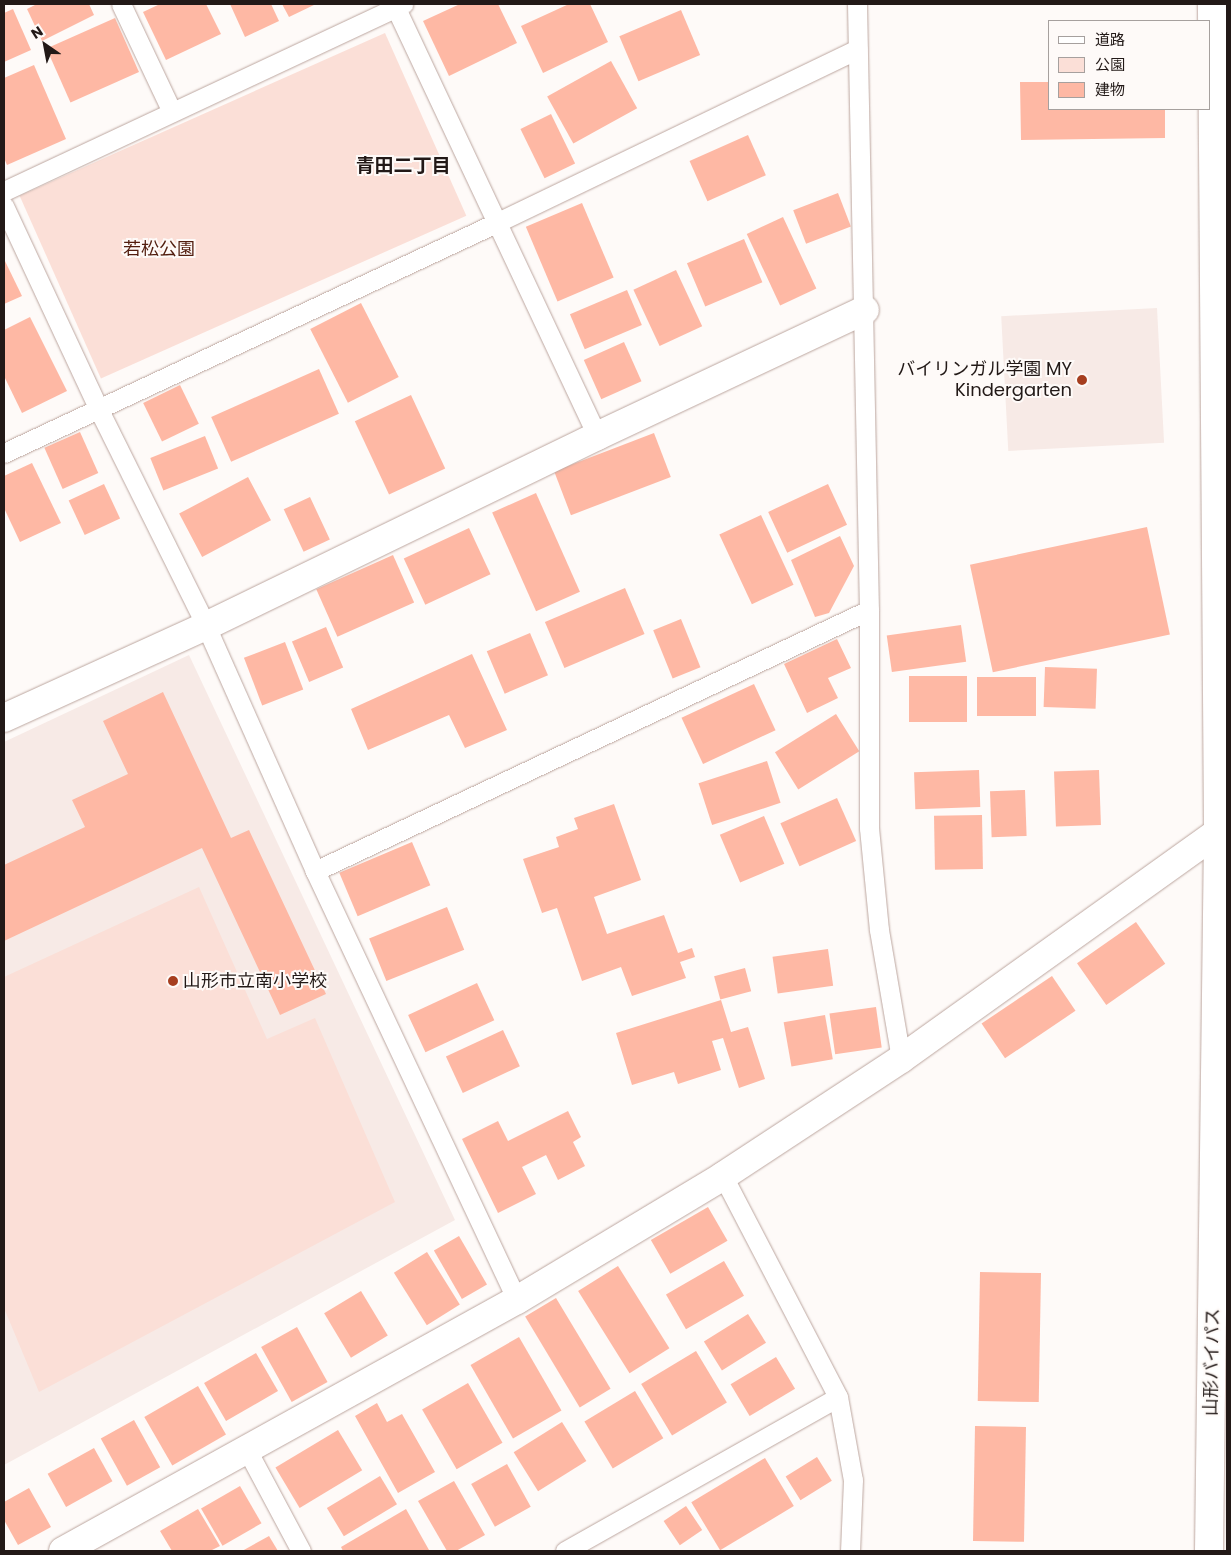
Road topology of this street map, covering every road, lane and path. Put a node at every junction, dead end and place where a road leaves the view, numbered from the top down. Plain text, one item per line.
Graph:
1 (122, 4) edge
2 (857, 4) edge
3 (1212, 4) edge
4 (397, 5) edge
5 (857, 48) junction
6 (172, 112) junction
7 (4, 191) edge
8 (4, 206) edge
9 (498, 222) junction
10 (864, 310) junction
11 (100, 410) junction
12 (597, 436) junction
13 (4, 454) edge
14 (869, 610) junction
15 (206, 626) junction
16 (4, 718) edge
17 (1222, 829) edge
18 (315, 871) junction
19 (901, 1060) junction
20 (723, 1176) junction
21 (517, 1300) junction
22 (838, 1397) junction
23 (246, 1448) junction
24 (63, 1551) edge
25 (301, 1551) edge
26 (565, 1551) edge
27 (850, 1551) edge
28 (1210, 1551) edge

1 - 6 lane
2 - 5 lane
3 - 17 main road, 山形バイパス
4 - 6 lane
4 - 9 lane
5 - 9 lane
5 - 10 lane
6 - 7 lane
8 - 11 lane
9 - 11 lane
9 - 12 lane
10 - 12 main road
10 - 14 lane
11 - 13 lane
11 - 15 lane
12 - 15 main road
14 - 18 lane
14 - 19 lane
15 - 16 main road
15 - 18 lane
17 - 19 main road
17 - 28 main road, 山形バイパス
18 - 21 lane
19 - 20 main road
20 - 21 main road
20 - 22 lane
21 - 23 main road
22 - 26 lane
22 - 27 lane
23 - 24 main road
23 - 25 lane

